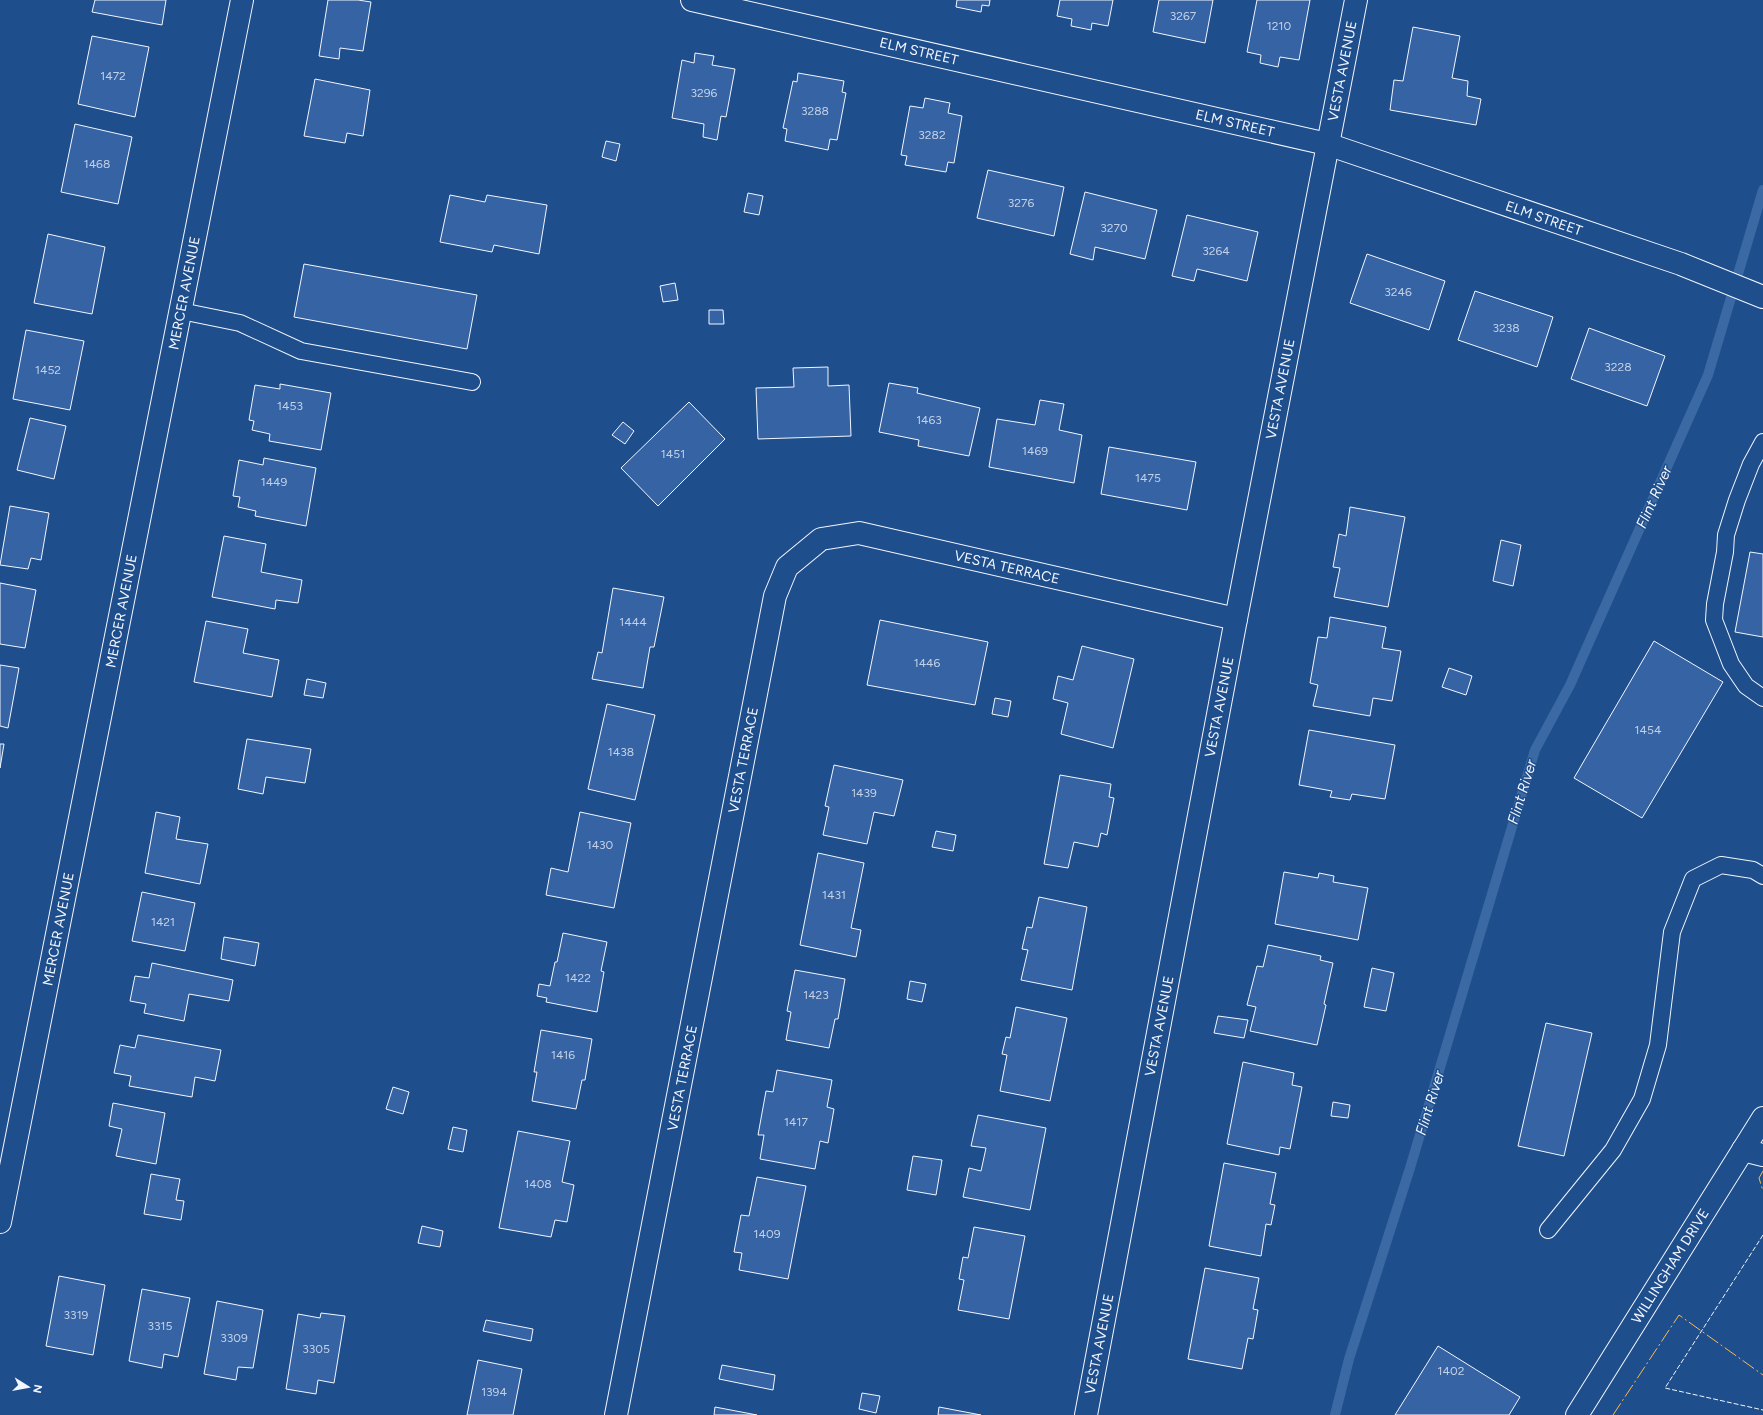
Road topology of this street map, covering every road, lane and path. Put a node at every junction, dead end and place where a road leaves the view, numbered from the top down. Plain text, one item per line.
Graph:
1 (242, 0) edge
2 (692, 0) edge
3 (1356, 0) edge
4 (1327, 144) junction
5 (1763, 297) edge
6 (181, 311) junction
7 (472, 382) dead end
8 (1763, 442) edge
9 (1236, 619) junction
10 (1763, 698) edge
11 (1763, 876) edge
12 (1763, 1118) edge
13 (1753, 1152) edge
14 (0, 1222) edge
15 (1548, 1230) dead end
16 (616, 1415) edge
17 (1086, 1415) edge
18 (1577, 1415) edge

1 - 6 street, MERCER AVENUE
2 - 4 street, ELM STREET
3 - 4 street, VESTA AVENUE
4 - 5 street, ELM STREET
4 - 9 street, VESTA AVENUE
6 - 7 lane
6 - 14 street, MERCER AVENUE
8 - 10 lane
9 - 16 street, VESTA TERRACE
9 - 17 street, VESTA AVENUE
11 - 15 lane
12 - 13 street, WILLINGHAM DRIVE
13 - 18 street, WILLINGHAM DRIVE

